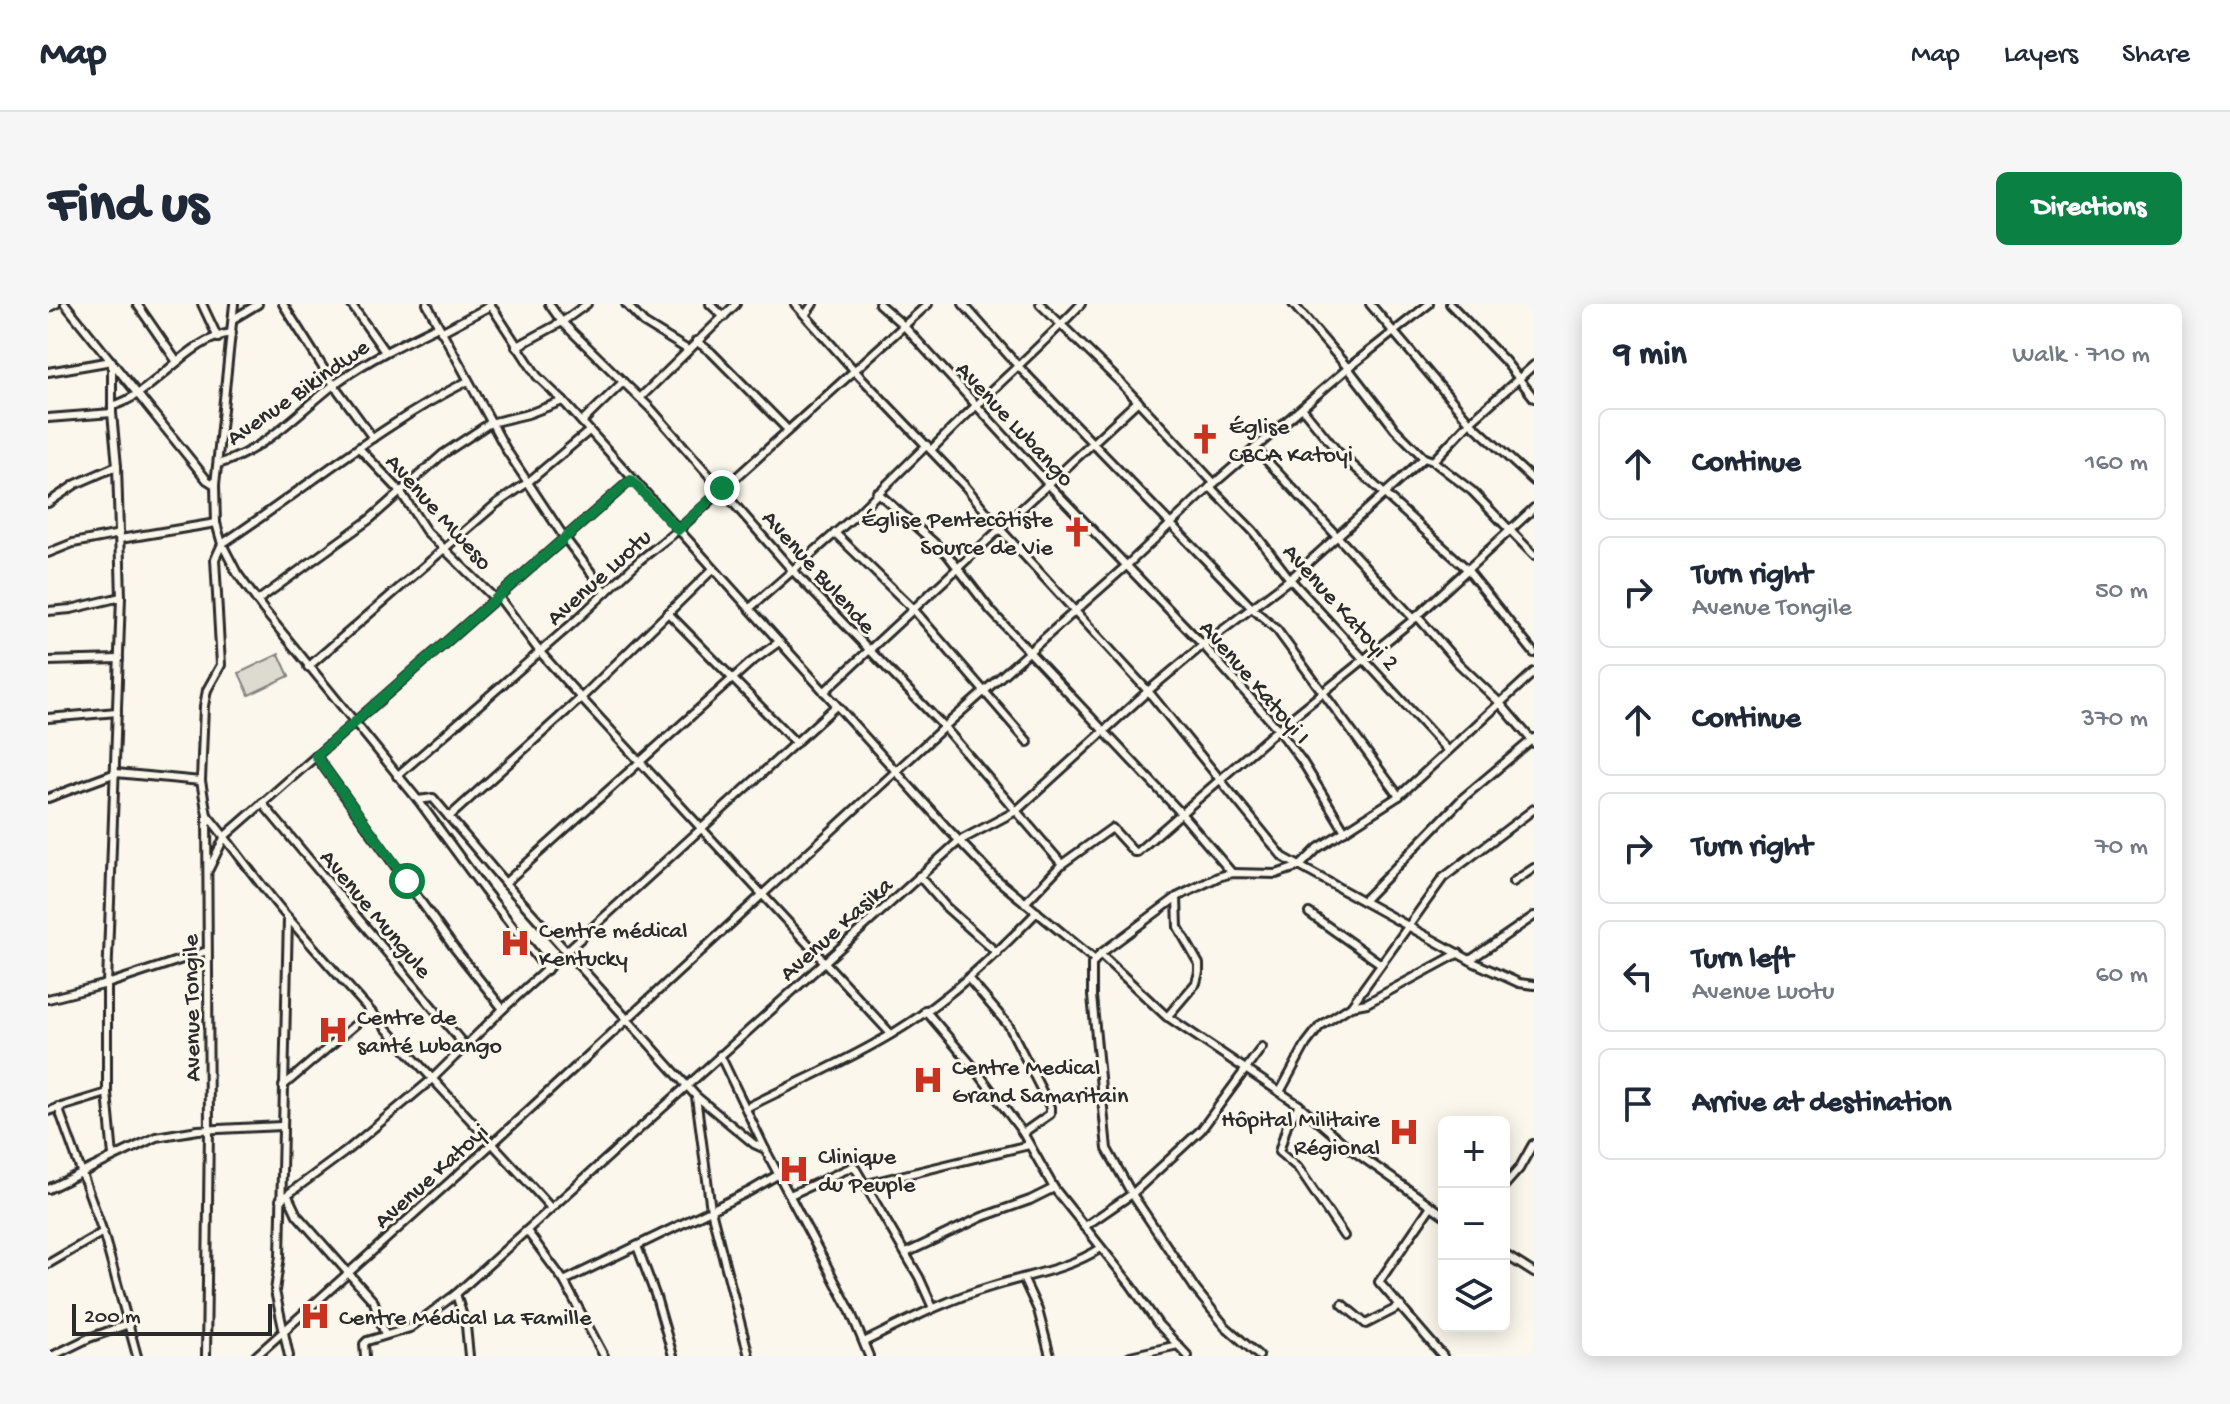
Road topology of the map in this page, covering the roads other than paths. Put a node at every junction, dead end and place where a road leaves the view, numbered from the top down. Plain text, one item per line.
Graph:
1 (56, 304) edge
2 (65, 304) edge
3 (137, 304) edge
4 (202, 304) edge
5 (234, 304) edge
6 (258, 304) edge
7 (283, 304) edge
8 (351, 304) edge
9 (427, 304) edge
10 (549, 304) edge
11 (587, 304) edge
12 (626, 304) edge
13 (710, 304) edge
14 (736, 304) edge
15 (795, 304) edge
16 (813, 304) edge
17 (879, 304) edge
18 (928, 304) edge
19 (963, 304) edge
20 (1040, 304) edge
21 (1081, 304) edge
22 (1293, 304) edge
23 (1370, 304) edge
24 (1429, 304) edge
25 (1450, 304) edge
26 (490, 305) edge
27 (48, 308) edge
28 (805, 315) junction
29 (724, 317) junction
30 (233, 319) junction
31 (562, 322) junction
32 (903, 325) junction
33 (1060, 326) junction
34 (440, 329) junction
35 (1394, 332) junction
36 (232, 333) junction
37 (218, 338) junction
38 (696, 341) junction
39 (516, 347) junction
40 (688, 350) junction
41 (385, 352) junction
42 (112, 361) junction
43 (177, 362) junction
44 (1534, 365) edge
45 (1019, 367) junction
46 (1348, 368) junction
47 (854, 370) junction
48 (48, 372) edge
49 (1519, 379) junction
50 (468, 381) junction
51 (623, 382) junction
52 (334, 385) junction
53 (139, 394) junction
54 (640, 398) junction
55 (1534, 398) edge
56 (563, 401) junction
57 (1138, 401) junction
58 (975, 405) junction
59 (1302, 408) junction
60 (112, 409) junction
61 (48, 418) edge
62 (582, 422) junction
63 (1470, 422) junction
64 (490, 423) junction
65 (788, 430) junction
66 (589, 431) junction
67 (373, 438) junction
68 (1094, 443) junction
69 (929, 447) junction
70 (359, 448) junction
71 (1255, 448) junction
72 (1424, 458) junction
73 (1433, 461) junction
74 (218, 464) junction
75 (117, 466) junction
76 (631, 480) junction
77 (1534, 481) edge
78 (527, 483) junction
79 (215, 485) junction
80 (1049, 485) junction
81 (1212, 485) junction
82 (722, 488) junction
83 (400, 491) junction
84 (877, 492) junction
85 (1386, 494) junction
86 (48, 503) edge
87 (1534, 508) edge
88 (216, 523) junction
89 (1170, 524) junction
90 (1510, 529) junction
91 (678, 530) junction
92 (1001, 530) junction
93 (835, 533) junction
94 (120, 536) junction
95 (564, 537) junction
96 (1337, 538) junction
97 (222, 544) junction
98 (444, 548) junction
99 (48, 553) edge
100 (1534, 555) edge
101 (1126, 566) junction
102 (1466, 568) junction
103 (713, 569) junction
104 (959, 569) junction
105 (792, 570) junction
106 (1290, 579) junction
107 (606, 592) junction
108 (121, 597) junction
109 (496, 597) junction
110 (257, 601) junction
111 (750, 608) junction
112 (1253, 609) junction
113 (914, 610) junction
114 (48, 611) edge
115 (1075, 611) junction
116 (668, 613) junction
117 (1416, 618) junction
118 (779, 642) junction
119 (1203, 645) junction
120 (540, 652) junction
121 (869, 652) junction
122 (1030, 653) junction
123 (1534, 653) edge
124 (119, 659) junction
125 (1365, 660) junction
126 (48, 661) edge
127 (308, 667) junction
128 (1534, 672) edge
129 (732, 679) junction
130 (985, 690) junction
131 (1148, 691) junction
132 (824, 692) junction
133 (1323, 693) junction
134 (581, 698) junction
135 (1499, 702) junction
136 (836, 706) junction
137 (117, 712) junction
138 (48, 718) edge
139 (355, 724) junction
140 (944, 727) junction
141 (1278, 729) junction
142 (1104, 734) junction
143 (1533, 740) edge
144 (1028, 742) dead end
145 (796, 743) junction
146 (1447, 750) junction
147 (316, 756) junction
148 (639, 762) junction
149 (896, 770) junction
150 (116, 773) junction
151 (397, 776) junction
152 (1219, 779) junction
153 (201, 781) junction
154 (1399, 796) junction
155 (48, 798) edge
156 (418, 800) junction
157 (262, 803) junction
158 (1534, 809) edge
159 (1016, 811) junction
160 (1180, 812) junction
161 (207, 815) junction
162 (449, 817) junction
163 (701, 830) junction
164 (1345, 831) junction
165 (225, 836) junction
166 (959, 841) junction
167 (1062, 864) junction
168 (1300, 866) junction
169 (1534, 868) edge
170 (207, 873) junction
171 (1232, 873) junction
172 (919, 876) junction
173 (1513, 882) dead end
174 (505, 883) junction
175 (762, 896) junction
176 (1177, 897) junction
177 (1363, 901) junction
178 (1025, 903) junction
179 (1037, 912) junction
180 (1309, 913) dead end
181 (1534, 916) edge
182 (288, 918) junction
183 (1410, 924) junction
184 (207, 951) junction
185 (566, 952) junction
186 (997, 953) junction
187 (1459, 953) junction
188 (1097, 957) junction
189 (1470, 960) junction
190 (825, 961) junction
191 (1381, 964) junction
192 (547, 970) junction
193 (968, 978) junction
194 (107, 984) junction
195 (1534, 985) edge
196 (48, 990) edge
197 (50, 999) edge
198 (1351, 1006) junction
199 (503, 1009) junction
200 (925, 1010) junction
201 (370, 1012) junction
202 (1167, 1017) junction
203 (626, 1019) junction
204 (891, 1034) junction
205 (465, 1046) junction
206 (1262, 1047) dead end
207 (720, 1055) junction
208 (1245, 1070) junction
209 (431, 1080) junction
210 (283, 1086) junction
211 (688, 1086) junction
212 (1280, 1092) junction
213 (107, 1093) junction
214 (696, 1096) junction
215 (1299, 1105) junction
216 (58, 1107) junction
217 (746, 1108) junction
218 (48, 1111) edge
219 (282, 1126) junction
220 (209, 1129) junction
221 (1023, 1133) junction
222 (493, 1143) junction
223 (1533, 1144) edge
224 (1029, 1145) junction
225 (765, 1149) junction
226 (113, 1156) junction
227 (82, 1174) junction
228 (779, 1174) junction
229 (1510, 1179) edge
230 (867, 1184) junction
231 (1054, 1188) junction
232 (48, 1189) edge
233 (1132, 1194) junction
234 (790, 1195) junction
235 (288, 1196) junction
236 (280, 1200) junction
237 (1431, 1206) junction
238 (551, 1208) junction
239 (711, 1210) junction
240 (1438, 1211) edge
241 (1084, 1227) junction
242 (527, 1231) junction
243 (103, 1232) junction
244 (1344, 1236) dead end
245 (637, 1246) junction
246 (1101, 1248) junction
247 (906, 1253) junction
248 (1510, 1258) edge
249 (48, 1264) edge
250 (349, 1272) junction
251 (1534, 1273) edge
252 (1023, 1278) junction
253 (564, 1281) junction
254 (456, 1294) junction
255 (1342, 1304) dead end
256 (1401, 1306) junction
257 (933, 1308) junction
258 (129, 1324) junction
259 (282, 1332) junction
260 (385, 1335) junction
261 (864, 1342) junction
262 (1178, 1345) junction
263 (1134, 1355) edge
264 (53, 1356) edge
265 (137, 1356) edge
266 (206, 1356) edge
267 (256, 1356) edge
268 (289, 1356) edge
269 (365, 1356) edge
270 (469, 1356) edge
271 (604, 1356) edge
272 (673, 1356) edge
273 (749, 1356) edge
274 (869, 1356) edge
275 (1050, 1356) edge
276 (1188, 1356) edge
277 (1259, 1356) edge
278 (1443, 1356) edge

1 - 27 street
2 - 42 street
3 - 43 street
4 - 37 street
5 - 30 street
6 - 30 street
7 - 52 street
8 - 41 street
9 - 34 street
10 - 31 street, Avenue Bulende
11 - 31 street
12 - 40 street
13 - 29 street
14 - 29 street
15 - 28 street
16 - 28 street
17 - 32 street, Avenue Lubango
18 - 32 street, Avenue Luotu
19 - 45 street
20 - 33 street, Avenue Katoyi 2
21 - 33 street
22 - 46 street
23 - 35 street
24 - 35 street, Avenue Katoyi
25 - 49 street
26 - 34 street, Avenue Bikindwe
26 - 39 street
28 - 47 street
29 - 38 street
30 - 36 street
31 - 39 street
31 - 51 street, Avenue Bulende
32 - 47 street, Avenue Luotu
32 - 58 street, Avenue Lubango
33 - 45 street
33 - 57 street, Avenue Katoyi 2
34 - 41 street, Avenue Bikindwe
34 - 50 street
35 - 46 street, Avenue Katoyi
35 - 63 street
36 - 37 street
36 - 74 street
37 - 43 street
38 - 40 street
38 - 65 street
39 - 56 street
40 - 54 street
41 - 52 street, Avenue Bikindwe
42 - 48 street
42 - 53 street
42 - 60 street
43 - 53 street
44 - 49 street
45 - 58 street
45 - 68 street
46 - 59 street, Avenue Katoyi
46 - 72 street
47 - 65 street, Avenue Luotu
47 - 69 street
49 - 55 street
49 - 63 street
50 - 64 street
50 - 67 street
51 - 54 street, Avenue Bulende
51 - 62 street
52 - 67 street
52 - 74 street, Avenue Bikindwe
53 - 60 street
53 - 79 street
54 - 82 street, Avenue Bulende
56 - 62 street
56 - 64 street
57 - 68 street
57 - 81 street, Avenue Katoyi 2
58 - 69 street
58 - 80 street, Avenue Lubango
59 - 71 street, Avenue Katoyi
59 - 85 street
60 - 61 street
60 - 75 street
62 - 66 street
63 - 73 street
63 - 77 street
64 - 78 street
64 - 83 street
65 - 82 street, Avenue Luotu
66 - 76 street
66 - 78 street
67 - 70 street
68 - 80 street
68 - 89 street
69 - 84 street
69 - 92 street
70 - 83 street, Avenue Mweso
70 - 97 street
71 - 81 street, Avenue Katoyi
71 - 96 street
72 - 73 street
72 - 85 street, Avenue Kasika
73 - 90 street
74 - 79 street
75 - 86 street
75 - 94 street
76 - 91 street
76 - 95 street, Avenue Tongile
78 - 95 street
78 - 98 street
79 - 88 street
80 - 92 street
80 - 101 street, Avenue Lubango
81 - 89 street, Avenue Katoyi
81 - 106 street, Avenue Katoyi 2
82 - 91 street, Avenue Luotu
82 - 105 street, Avenue Bulende
83 - 98 street, Avenue Mweso
83 - 110 street
84 - 93 street
84 - 104 street
85 - 96 street, Avenue Kasika
85 - 102 street
87 - 90 street
88 - 94 street
88 - 97 street
89 - 101 street, Avenue Katoyi
89 - 112 street
90 - 100 street
90 - 102 street
91 - 103 street
91 - 107 street, Avenue Luotu
92 - 104 street
92 - 115 street
93 - 105 street
93 - 113 street
94 - 99 street
94 - 108 street
95 - 107 street
95 - 109 street, Avenue Tongile
96 - 106 street, Avenue Kasika
96 - 117 street
97 - 110 street
97 - 153 street
98 - 109 street, Avenue Mweso
98 - 127 street
101 - 115 street, Avenue Katoyi
101 - 119 street, Avenue Katoyi I
102 - 117 street
102 - 123 street
103 - 111 street
103 - 116 street
104 - 113 street
104 - 122 street
105 - 111 street
105 - 121 street, Avenue Bulende
106 - 112 street, Avenue Kasika
106 - 125 street, Avenue Katoyi 2
107 - 120 street, Avenue Luotu
108 - 114 street
108 - 124 street
109 - 120 street, Avenue Mweso
109 - 139 street, Avenue Tongile
110 - 127 street
111 - 118 street
112 - 119 street, Avenue Kasika
112 - 133 street
113 - 121 street
113 - 130 street
115 - 122 street, Avenue Katoyi
115 - 131 street
116 - 129 street
116 - 134 street
117 - 125 street
117 - 135 street
118 - 129 street
118 - 132 street
119 - 131 street, Avenue Kasika
119 - 141 street, Avenue Katoyi I
120 - 134 street, Avenue Mweso
120 - 151 street, Avenue Luotu
121 - 132 street
121 - 140 street, Avenue Bulende
122 - 130 street, Avenue Katoyi
122 - 142 street
124 - 126 street
124 - 137 street
125 - 133 street
125 - 146 street, Avenue Katoyi 2
127 - 139 street
128 - 135 street
129 - 145 street
129 - 148 street
130 - 140 street, Avenue Katoyi
130 - 144 street
131 - 142 street, Avenue Kasika
131 - 152 street
132 - 136 street
133 - 141 street
133 - 154 street
134 - 148 street, Avenue Mweso
134 - 162 street
135 - 143 street
135 - 146 street
136 - 145 street
136 - 149 street
137 - 138 street
137 - 150 street
139 - 147 street, Avenue Tongile
139 - 151 street
140 - 149 street, Avenue Katoyi
140 - 159 street, Avenue Bulende
141 - 152 street
141 - 164 street, Avenue Katoyi I
142 - 159 street, Avenue Kasika
142 - 160 street
143 - 177 street
145 - 163 street
146 - 154 street
147 - 157 street, Avenue Tongile
147 - 199 street
148 - 163 street, Avenue Mweso
148 - 174 street
149 - 166 street
149 - 175 street, Avenue Katoyi
150 - 153 street
150 - 155 street
150 - 194 street
151 - 156 street
152 - 160 street
152 - 168 street
153 - 161 street
154 - 164 street
156 - 162 street
156 - 192 street
157 - 165 street, Avenue Tongile
157 - 205 street, Avenue Mungule
158 - 183 street
159 - 166 street, Avenue Kasika
159 - 167 street, Avenue Bulende
160 - 167 street
160 - 171 street
161 - 165 street
161 - 170 street
162 - 174 street
163 - 175 street, Avenue Mweso
163 - 185 street
164 - 168 street
165 - 170 street, Avenue Tongile
165 - 182 street
166 - 172 street, Avenue Kasika
166 - 178 street
167 - 178 street
168 - 171 street
168 - 177 street
169 - 173 street
170 - 184 street, Avenue Tongile
171 - 176 street
172 - 186 street
172 - 190 street, Avenue Kasika
174 - 185 street
175 - 190 street, Avenue Mweso
175 - 203 street, Avenue Katoyi
176 - 188 street
176 - 202 street
177 - 183 street
178 - 179 street
179 - 186 street
179 - 188 street
180 - 191 street
181 - 189 street
182 - 201 street
182 - 210 street
183 - 187 street
183 - 191 street
184 - 194 street
184 - 220 street, Avenue Tongile
185 - 192 street
185 - 203 street
186 - 193 street
187 - 189 street
187 - 198 street
188 - 202 street
188 - 233 street
189 - 195 street
190 - 204 street, Avenue Mweso
190 - 207 street, Avenue Kasika
191 - 198 street
192 - 199 street
193 - 200 street
193 - 221 street
194 - 197 street
194 - 213 street
196 - 197 street
198 - 212 street
199 - 205 street
200 - 204 street
200 - 221 street
201 - 209 street
201 - 210 street
202 - 208 street
203 - 211 street
203 - 222 street, Avenue Katoyi
204 - 217 street
205 - 209 street
206 - 208 street
207 - 211 street, Avenue Kasika
207 - 217 street
208 - 212 street
208 - 233 street
209 - 222 street
209 - 235 street
210 - 219 street
211 - 214 street
211 - 238 street, Avenue Kasika
212 - 215 street
213 - 216 street
213 - 226 street
214 - 225 street
214 - 239 street
215 - 237 street
215 - 244 street
216 - 218 street
216 - 227 street
217 - 225 street
219 - 220 street
219 - 236 street
220 - 226 street
220 - 266 street, Avenue Tongile
221 - 224 street
222 - 238 street
222 - 250 street, Avenue Katoyi
223 - 229 street
224 - 230 street
224 - 231 street
225 - 228 street
226 - 227 street
227 - 232 street
227 - 243 street
228 - 234 street
228 - 239 street
230 - 234 street
230 - 247 street
231 - 241 street
231 - 247 street
233 - 241 street
233 - 277 street
234 - 261 street
235 - 236 street
235 - 250 street
236 - 259 street
237 - 240 street
237 - 256 street
238 - 242 street, Avenue Kasika
239 - 245 street
239 - 273 street
241 - 246 street
242 - 253 street
242 - 254 street, Avenue Kasika
243 - 249 street
243 - 258 street
245 - 253 street
245 - 272 street
246 - 252 street
246 - 262 street
247 - 257 street
248 - 251 street
250 - 259 street, Avenue Katoyi
250 - 260 street
252 - 257 street
252 - 275 street
253 - 271 street
254 - 260 street, Avenue Kasika
254 - 270 street
255 - 256 street
256 - 278 street
257 - 261 street
258 - 264 street
258 - 265 street
259 - 267 street, Avenue Katoyi
259 - 268 street
260 - 269 street
261 - 274 street
262 - 263 street
262 - 276 street

